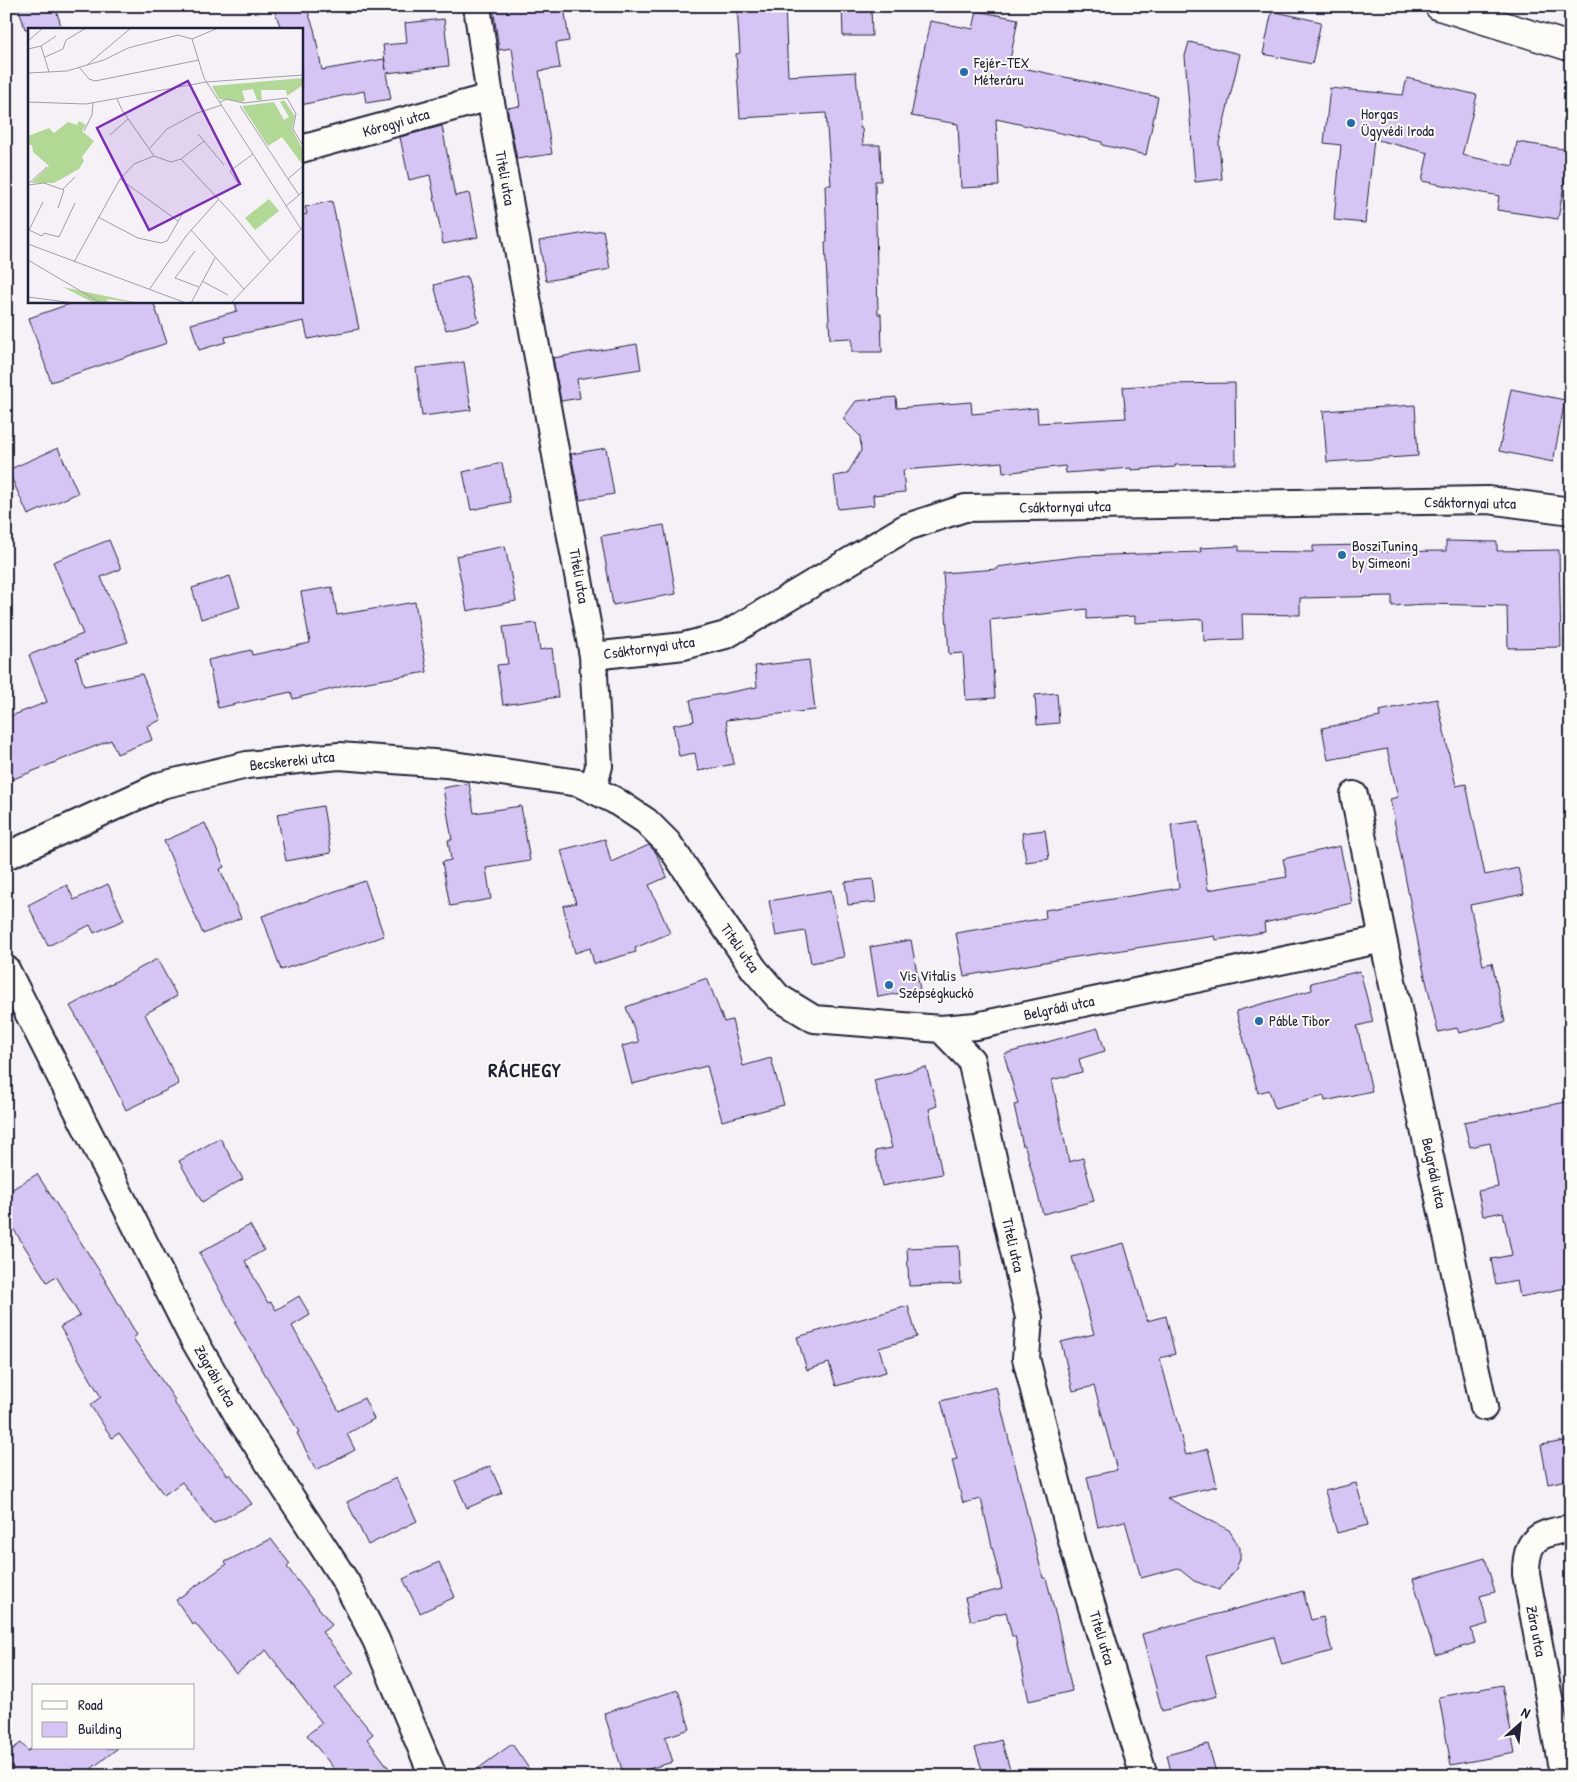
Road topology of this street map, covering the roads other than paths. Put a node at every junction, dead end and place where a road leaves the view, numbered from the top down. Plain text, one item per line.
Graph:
1 (477, 6) edge
2 (1439, 6) edge
3 (1571, 47) edge
4 (490, 97) junction
5 (302, 150) edge
6 (1571, 511) edge
7 (593, 656) junction
8 (593, 789) junction
9 (1354, 794) dead end
10 (6, 856) edge
11 (1383, 939) junction
12 (6, 970) edge
13 (941, 1029) junction
14 (1484, 1407) dead end
15 (1571, 1528) edge
16 (1561, 1762) dead end
17 (433, 1776) edge
18 (1144, 1776) edge

1 - 4 street, Titeli utca
2 - 3 main road
4 - 5 street, Kórogyi utca
4 - 7 street, Titeli utca
6 - 7 street, Csáktornyai utca
7 - 8 street, Titeli utca
8 - 10 street, Becskereki utca
8 - 13 street, Titeli utca
9 - 11 street, Belgrádi utca
11 - 13 street, Belgrádi utca
11 - 14 street, Belgrádi utca
12 - 17 street, Zágrábi utca
13 - 18 street, Titeli utca
15 - 16 street, Zára utca

